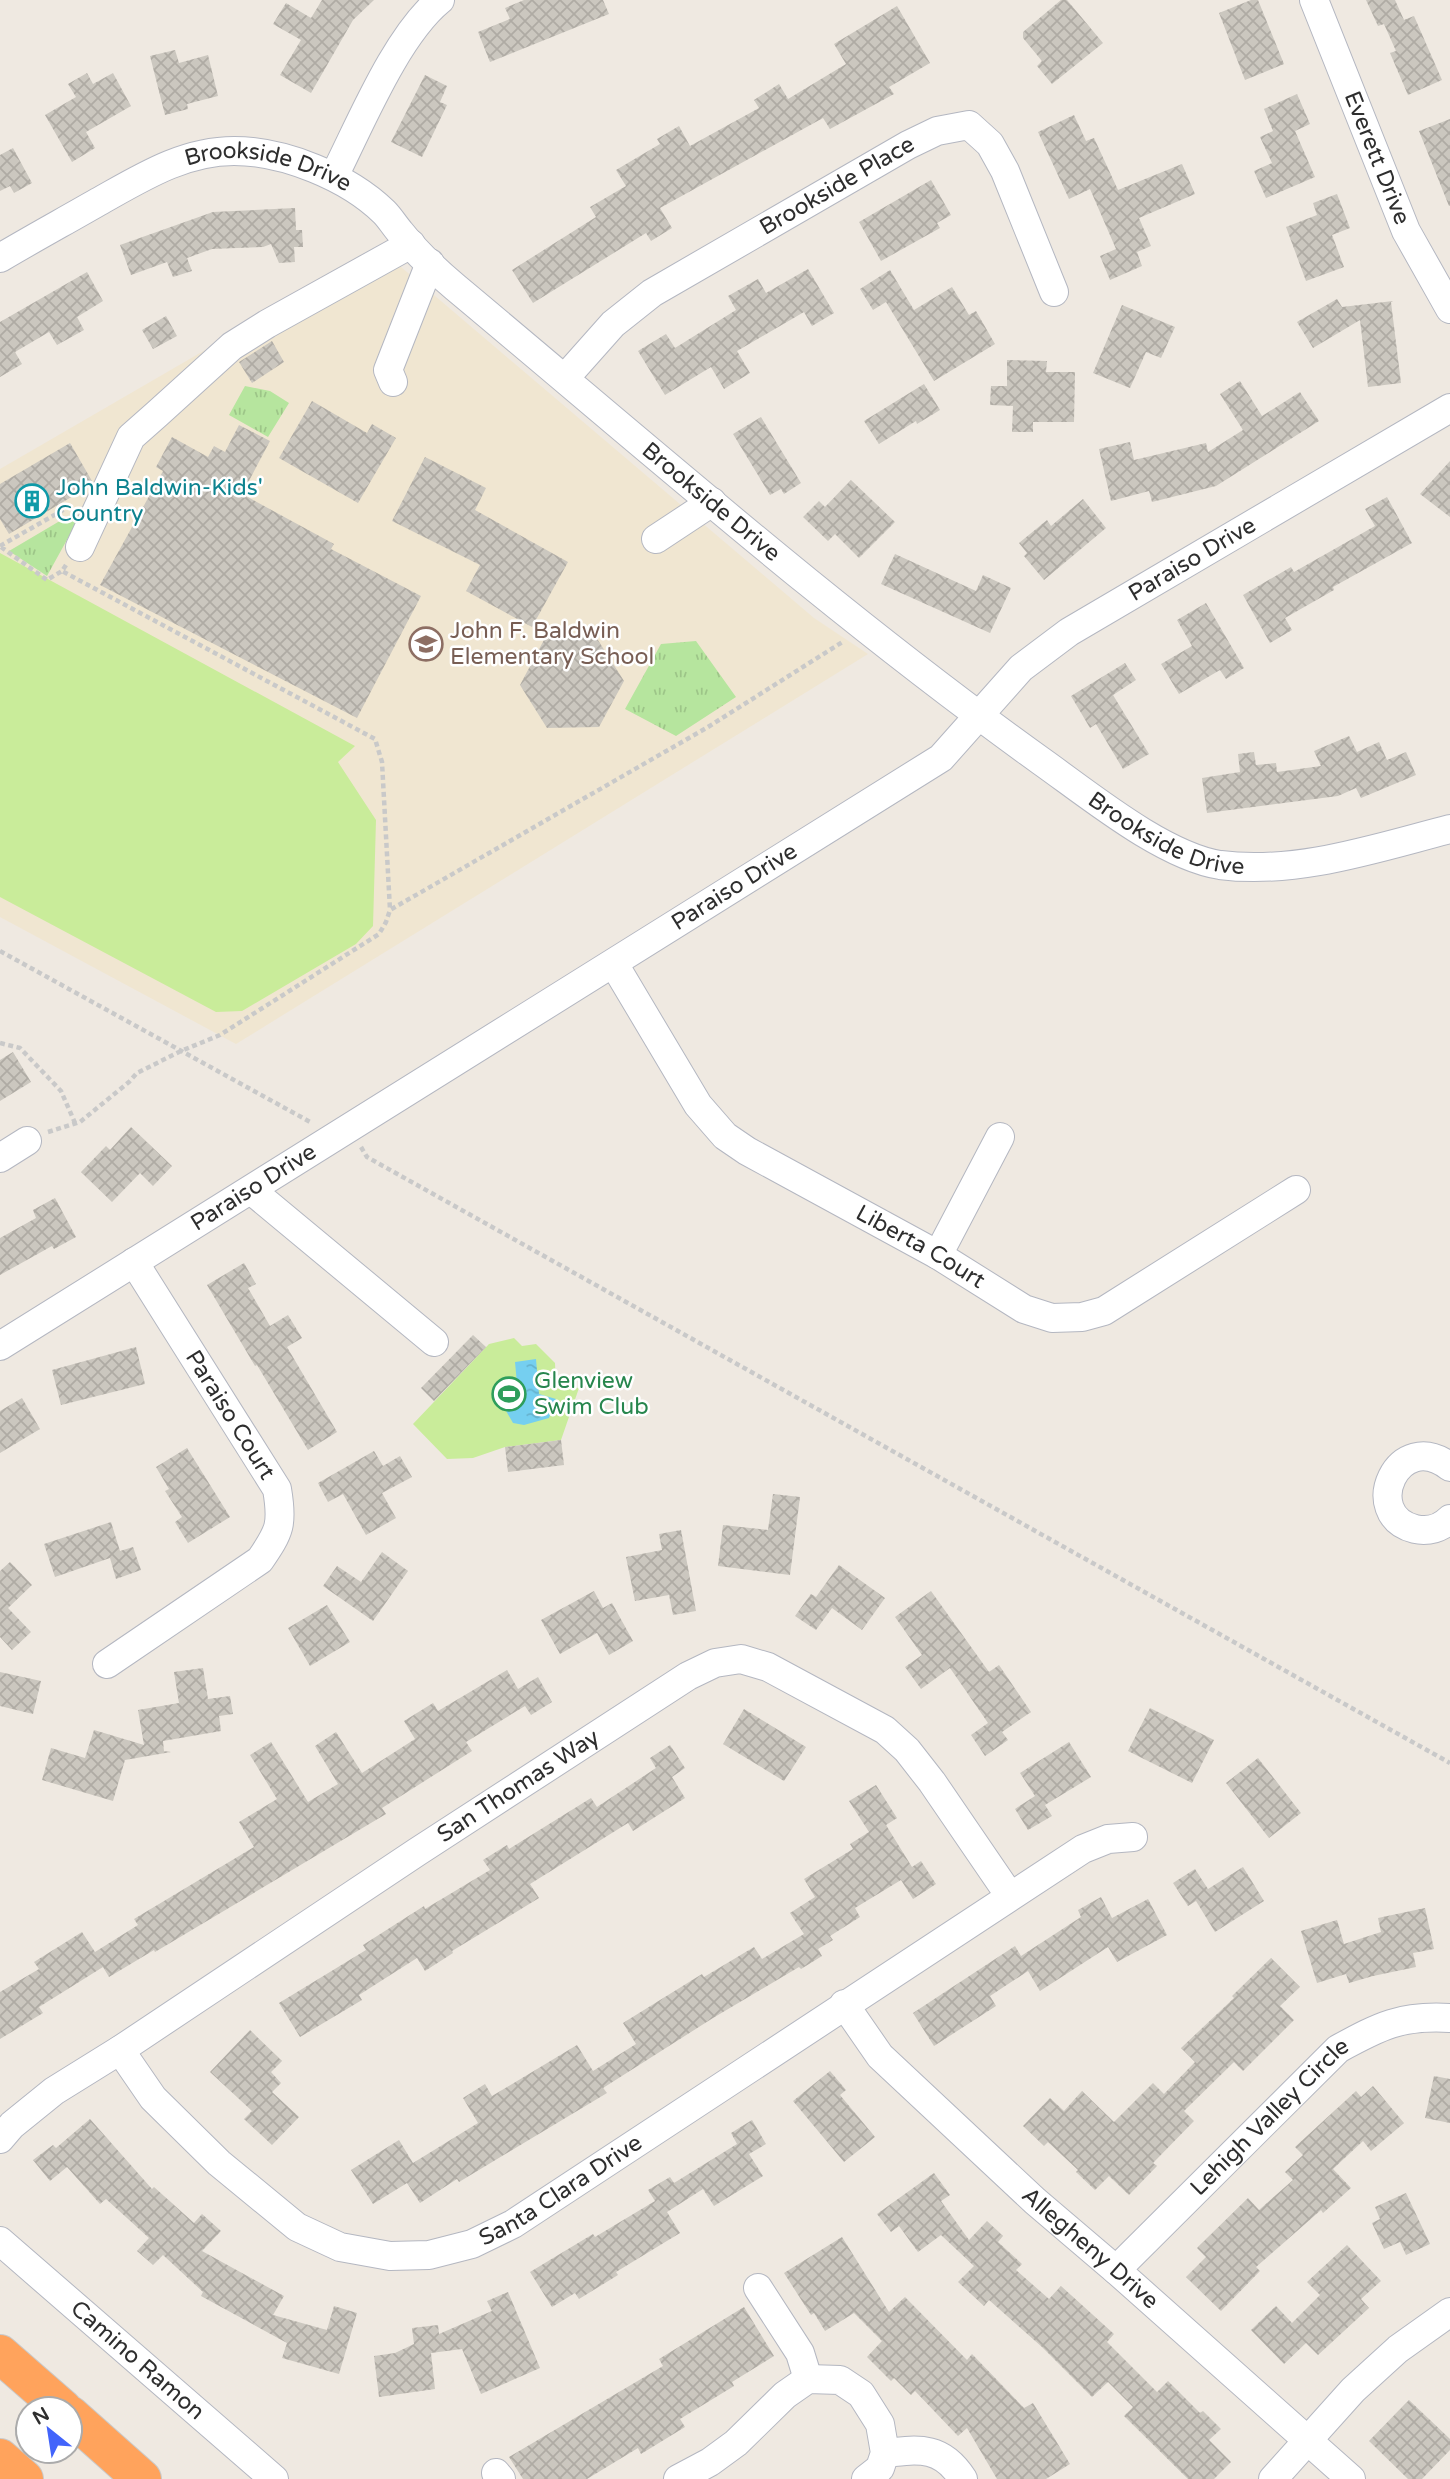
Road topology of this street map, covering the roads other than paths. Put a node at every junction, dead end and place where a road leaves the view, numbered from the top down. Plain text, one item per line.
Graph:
1 (440, 0) edge
2 (1314, 0) edge
3 (334, 176) junction
4 (421, 254) junction
5 (0, 258) edge
6 (1054, 292) dead end
7 (1450, 309) edge
8 (565, 378) junction
9 (393, 382) dead end
10 (1450, 408) edge
11 (712, 502) junction
12 (656, 539) dead end
13 (80, 547) road end
14 (979, 716) junction
15 (1450, 829) edge
16 (614, 964) junction
17 (1000, 1138) dead end
18 (27, 1141) road end
19 (0, 1158) edge
20 (251, 1190) junction
21 (1296, 1190) dead end
22 (938, 1255) junction
23 (134, 1262) junction
24 (434, 1342) dead end
25 (0, 1346) edge
26 (1450, 1467) edge
27 (1450, 1519) edge
28 (107, 1664) dead end
29 (1133, 1837) dead end
30 (1010, 1896) junction
31 (844, 2004) junction
32 (1450, 2018) edge
33 (120, 2050) junction
34 (0, 2139) edge
35 (0, 2241) edge
36 (1116, 2270) junction
37 (758, 2288) dead end
38 (1450, 2312) edge
39 (0, 2354) edge
40 (808, 2379) junction
41 (47, 2395) edge
42 (84, 2428) edge
43 (1308, 2440) junction
44 (885, 2453) junction
45 (0, 2458) edge
46 (24, 2479) edge
47 (142, 2479) edge
48 (274, 2479) edge
49 (678, 2479) edge
50 (866, 2479) edge
51 (963, 2479) edge
52 (1273, 2479) edge
53 (1351, 2479) edge

1 - 3 street
2 - 7 street, Everett Drive
3 - 4 street, Brookside Drive
3 - 5 street, Brookside Drive
4 - 8 street, Brookside Drive
4 - 9 street
4 - 13 street
6 - 8 street, Brookside Place
8 - 11 street, Brookside Drive
10 - 14 street, Paraiso Drive
11 - 12 street
11 - 14 street, Brookside Drive
14 - 15 street, Brookside Drive
14 - 16 street, Paraiso Drive
16 - 20 street, Paraiso Drive
16 - 22 street, Liberta Court
17 - 22 street
18 - 19 street
20 - 23 street, Paraiso Drive
20 - 24 street
21 - 22 street, Liberta Court
23 - 25 street, Paraiso Drive
23 - 28 street, Paraiso Court
26 - 27 street
29 - 30 street, Santa Clara Drive
30 - 31 street, Santa Clara Drive
30 - 33 street, San Thomas Way
31 - 33 street, Santa Clara Drive
31 - 36 street, Allegheny Drive
32 - 36 street, Lehigh Valley Circle
33 - 34 street, San Thomas Way
35 - 48 street, Camino Ramon
36 - 43 street, Allegheny Drive
37 - 40 street
38 - 43 street
39 - 41 highway
40 - 44 street
40 - 49 street
42 - 47 highway
43 - 52 street
43 - 53 street, Allegheny Drive
44 - 50 street
44 - 51 street
45 - 46 highway

